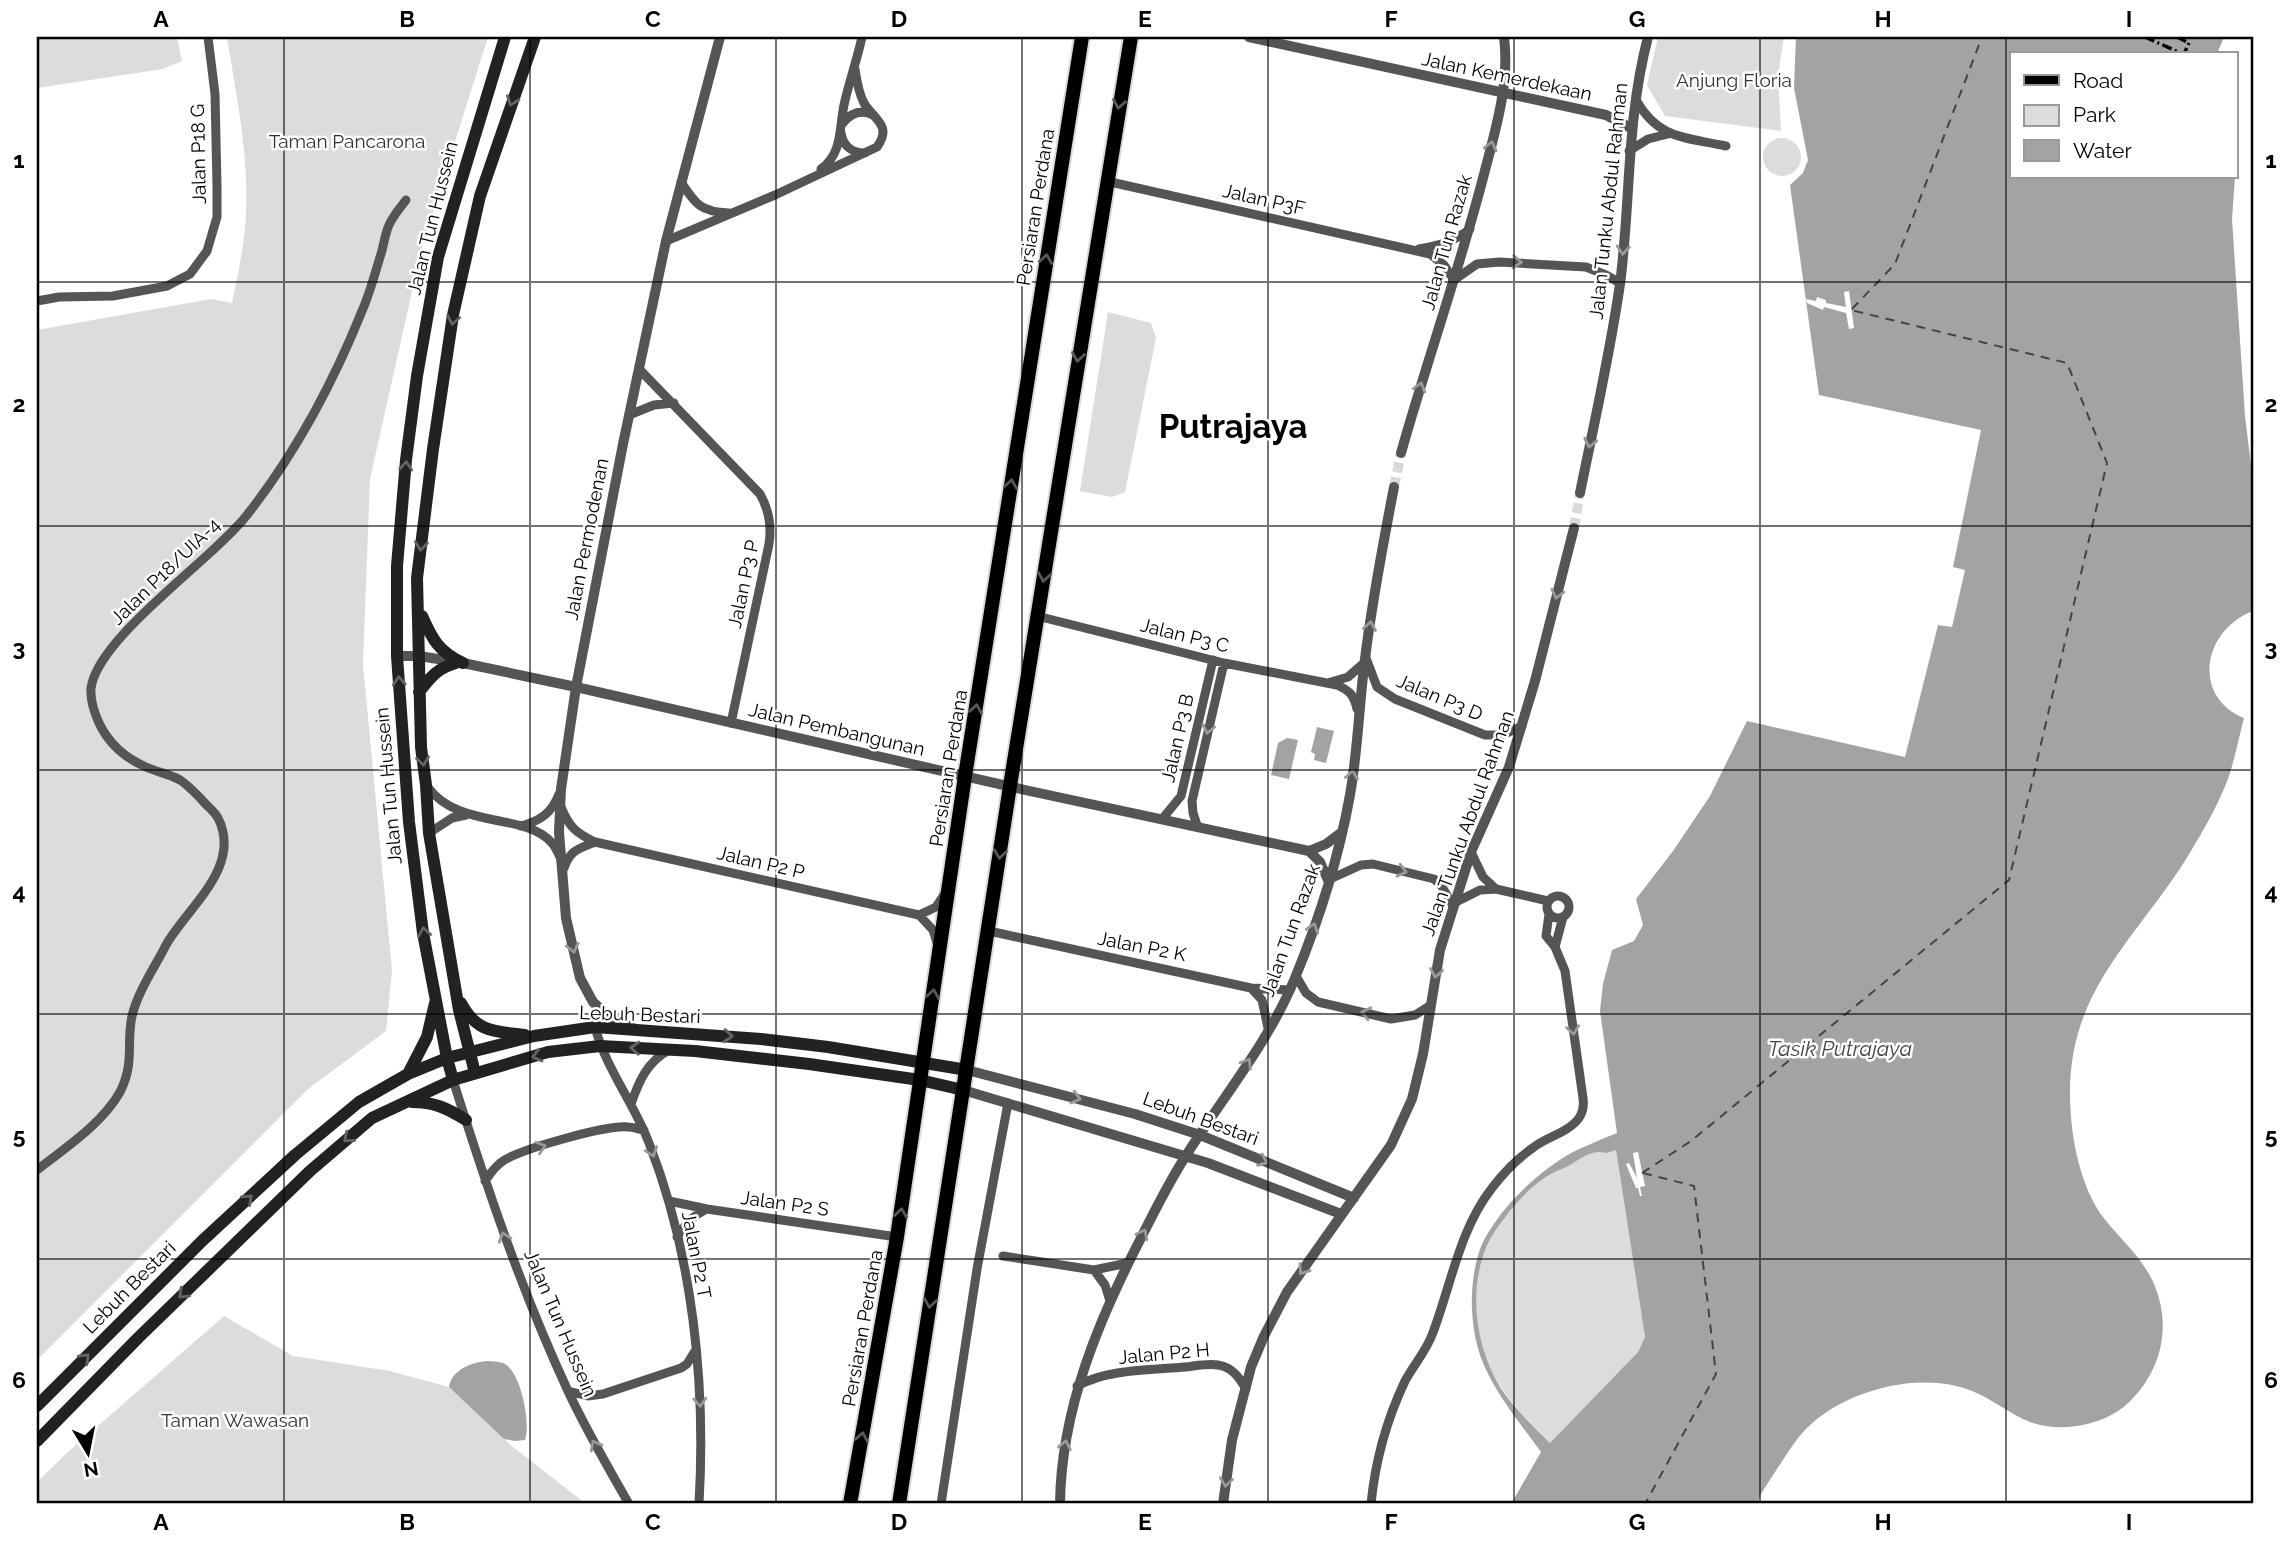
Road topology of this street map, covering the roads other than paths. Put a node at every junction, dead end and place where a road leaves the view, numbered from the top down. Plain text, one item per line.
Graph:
1 (208, 37) edge
2 (505, 37) edge
3 (535, 37) edge
4 (720, 37) edge
5 (862, 37) edge
6 (1082, 37) edge
7 (1130, 37) edge
8 (1249, 37) edge
9 (1504, 37) edge
10 (1648, 37) edge
11 (855, 69) junction
12 (1503, 94) junction
13 (1634, 98) junction
14 (874, 116) junction
15 (842, 128) junction
16 (1631, 128) junction
17 (1670, 134) junction
18 (1726, 146) dead end
19 (1629, 151) junction
20 (867, 153) junction
21 (812, 176) junction
22 (1106, 181) junction
23 (681, 182) junction
24 (406, 200) dead end
25 (730, 213) junction
26 (1470, 229) junction
27 (666, 241) junction
28 (1413, 250) junction
29 (1454, 280) junction
30 (1620, 283) junction
31 (37, 301) edge
32 (639, 369) junction
33 (674, 403) junction
34 (629, 415) junction
35 (1401, 453) tunnel mouth
36 (1394, 487) tunnel mouth
37 (1580, 493) tunnel mouth
38 (1574, 527) tunnel mouth
39 (417, 578) junction
40 (1037, 616) junction
41 (397, 656) junction
42 (419, 656) junction
43 (1213, 660) junction
44 (1365, 660) junction
45 (459, 663) junction
46 (1224, 663) junction
47 (1326, 682) junction
48 (576, 687) junction
49 (419, 693) junction
50 (1358, 718) junction
51 (731, 723) junction
52 (1522, 726) junction
53 (965, 776) junction
54 (426, 785) junction
55 (1010, 786) junction
56 (561, 789) junction
57 (560, 805) junction
58 (466, 815) junction
59 (1163, 818) junction
60 (1197, 825) junction
61 (520, 826) junction
62 (1342, 832) junction
63 (429, 833) junction
64 (595, 842) junction
65 (1309, 851) junction
66 (1471, 852) junction
67 (562, 866) junction
68 (1328, 880) junction
69 (949, 888) junction
70 (1496, 889) junction
71 (1548, 901) junction
72 (1452, 904) junction
73 (1549, 914) junction
74 (919, 915) junction
75 (1563, 918) junction
76 (989, 931) junction
77 (1555, 947) junction
78 (940, 950) junction
79 (1296, 975) junction
80 (453, 976) junction
81 (1251, 988) junction
82 (1290, 990) junction
83 (436, 999) junction
84 (1431, 1006) junction
85 (595, 1027) junction
86 (1268, 1028) junction
87 (636, 1029) junction
88 (534, 1036) junction
89 (600, 1046) junction
90 (671, 1049) junction
91 (468, 1051) junction
92 (447, 1058) junction
93 (923, 1061) junction
94 (967, 1070) junction
95 (475, 1073) junction
96 (408, 1074) junction
97 (453, 1080) junction
98 (920, 1080) junction
99 (963, 1090) junction
100 (405, 1101) junction
101 (1008, 1103) junction
102 (631, 1104) junction
103 (466, 1120) junction
104 (643, 1130) junction
105 (1200, 1135) junction
106 (1186, 1156) junction
107 (37, 1170) edge
108 (485, 1181) junction
109 (1353, 1198) junction
110 (668, 1202) junction
111 (707, 1209) junction
112 (1341, 1214) junction
113 (677, 1237) junction
114 (897, 1237) junction
115 (1003, 1255) dead end
116 (1128, 1263) junction
117 (1094, 1270) junction
118 (1110, 1303) junction
119 (696, 1349) junction
120 (1077, 1387) junction
121 (1245, 1389) junction
122 (568, 1391) junction
123 (37, 1406) edge
124 (37, 1441) edge
125 (629, 1504) edge
126 (699, 1504) edge
127 (850, 1504) edge
128 (899, 1504) edge
129 (941, 1504) edge
130 (1060, 1504) edge
131 (1223, 1504) edge
132 (1371, 1504) edge

1 - 31 street, Jalan P18 G
41 -> 2 main road, Jalan Tun Hussein
3 -> 39 main road, Jalan Tun Hussein
4 - 23 street, Jalan Permodenan
5 - 11 street
53 -> 6 main road, Persiaran Perdana
7 -> 22 main road
8 - 12 street, Jalan Kemerdekaan
9 - 12 street, Jalan Tun Razak
10 - 13 street, Jalan Tunku Abdul Rahman
11 - 14 street
11 - 15 street
12 - 16 street, Jalan Kemerdekaan
26 -> 12 street, Jalan Tun Razak
13 - 16 street, Jalan Tunku Abdul Rahman
13 - 17 street
14 - 15 street
14 - 20 street
15 - 20 street
15 - 21 street
16 - 19 street, Jalan Tunku Abdul Rahman
17 - 18 street
17 - 19 street
19 -> 30 street, Jalan Tunku Abdul Rahman
20 - 21 street
21 - 25 street
22 - 28 street, Jalan P3F
22 -> 40 main road
23 - 25 street
23 - 27 street, Jalan Permodenan
24 - 107 street, Jalan P18/UIA-4
25 - 27 street
26 - 28 street, Jalan P3F
26 - 29 street, Jalan Tun Razak
27 - 32 street, Jalan Permodenan
28 - 29 street, Jalan P3F
29 -> 30 street
35 -> 29 street, Jalan Tun Razak
30 -> 37 street, Jalan Tunku Abdul Rahman
32 - 33 street, Jalan P3 P
32 - 34 street, Jalan Permodenan
33 - 34 street
33 - 51 street, Jalan P3 P
34 - 48 street, Jalan Permodenan
44 -> 36 street, Jalan Tun Razak
38 -> 52 street, Jalan Tunku Abdul Rahman
39 - 42 main road, Jalan Tun Hussein
39 - 45 main road
40 - 43 street, Jalan P3 C
40 - 55 main road
41 - 42 street, Jalan Pembangunan
83 -> 41 main road, Jalan Tun Hussein
42 - 45 street, Jalan Pembangunan
42 - 49 main road, Jalan Tun Hussein
43 - 46 street, Jalan P3 C
43 - 59 street, Jalan P3 B
44 - 47 street
44 - 50 street, Jalan Tun Razak
44 - 52 street, Jalan P3 D
45 - 48 street, Jalan Pembangunan
45 - 49 main road
46 - 47 street, Jalan P3 C
46 -> 60 street, Jalan P3 B
47 - 50 street, Jalan P3 C
48 - 51 street, Jalan Pembangunan
48 - 56 street, Jalan Permodenan
49 -> 54 main road, Jalan Tun Hussein
62 -> 50 street, Jalan Tun Razak
51 - 53 street, Jalan Pembangunan
52 - 66 street, Jalan Tunku Abdul Rahman
53 - 55 street, Jalan Pembangunan
53 - 69 main road, Persiaran Perdana
54 - 58 street
54 - 63 main road, Jalan Tun Hussein
55 - 59 street, Jalan Pembangunan
55 -> 76 main road
56 - 57 street, Jalan Permodenan
56 - 61 street
57 - 64 street, Jalan P2 P
57 - 67 street, Jalan Permodenan
58 - 61 street
58 - 63 street
59 - 60 street, Jalan Pembangunan
60 - 65 street, Jalan Pembangunan
61 - 67 street
62 - 65 street
62 - 68 street, Jalan Tun Razak
63 - 80 main road, Jalan Tun Hussein
64 - 67 street
64 - 74 street, Jalan P2 P
65 - 68 street
66 - 70 street
66 - 72 street, Jalan Tunku Abdul Rahman
67 -> 87 street, Jalan Permodenan
68 -> 72 street
79 -> 68 street, Jalan Tun Razak
69 - 74 street
69 - 78 main road, Persiaran Perdana
70 - 71 street
70 - 72 street
71 - 73 street
71 - 75 street
72 -> 84 street, Jalan Tunku Abdul Rahman
73 - 75 street
73 - 77 street
74 - 78 street
75 - 77 street
76 - 81 street, Jalan P2 K
76 - 94 main road
77 -> 132 street
93 -> 78 main road, Persiaran Perdana
79 - 82 street, Jalan Tun Razak
84 -> 79 street
80 - 88 main road
80 - 91 main road, Jalan Tun Hussein
81 - 82 street, Jalan P2 K
81 - 86 street
82 - 86 street, Jalan Tun Razak
83 - 92 main road, Jalan Tun Hussein
83 - 96 main road
84 - 109 street, Jalan Tunku Abdul Rahman
85 - 87 main road, Lebuh Bestari
85 - 88 main road, Lebuh Bestari
85 - 89 street, Jalan P2 T
105 -> 86 street, Jalan Tun Razak
87 -> 93 main road, Lebuh Bestari
88 - 91 main road, Lebuh Bestari
90 -> 89 main road, Lebuh Bestari
89 -> 95 main road, Lebuh Bestari
89 - 102 street, Jalan P2 T
90 - 98 main road, Lebuh Bestari
90 - 102 street
91 - 92 main road, Lebuh Bestari
91 - 95 main road, Jalan Tun Hussein
92 - 96 main road, Lebuh Bestari
92 - 97 main road, Jalan Tun Hussein
93 - 94 main road, Lebuh Bestari
93 - 98 main road, Persiaran Perdana
94 - 99 main road
94 -> 105 street, Lebuh Bestari
95 - 97 main road, Lebuh Bestari
123 -> 96 main road, Lebuh Bestari
97 - 100 main road, Lebuh Bestari
97 - 103 street, Jalan Tun Hussein
98 - 99 main road, Lebuh Bestari
114 -> 98 main road, Persiaran Perdana
99 - 101 street, Lebuh Bestari
99 -> 128 main road
100 - 103 main road
100 -> 124 main road, Lebuh Bestari
101 - 106 street, Lebuh Bestari
101 - 129 street
102 - 104 street, Jalan P2 T
103 - 108 street, Jalan Tun Hussein
108 -> 104 street
104 -> 110 street, Jalan P2 T
105 - 106 street, Jalan Tun Razak
105 -> 109 street, Lebuh Bestari
106 - 112 street, Lebuh Bestari
116 -> 106 street, Jalan Tun Razak
122 -> 108 street, Jalan Tun Hussein
109 - 112 street, Jalan Tunku Abdul Rahman
110 - 111 street, Jalan P2 S
110 - 113 street, Jalan P2 T
111 - 113 street
111 - 114 street, Jalan P2 S
112 -> 121 street, Jalan Tunku Abdul Rahman
113 - 119 street, Jalan P2 T
127 -> 114 main road, Persiaran Perdana
115 - 117 street
116 - 117 street
116 - 118 street, Jalan Tun Razak
117 - 118 street
118 - 120 street, Jalan Tun Razak
119 - 122 street
119 -> 126 street, Jalan P2 T
120 - 121 street, Jalan P2 H
130 -> 120 street, Jalan Tun Razak
121 -> 131 street, Jalan Tunku Abdul Rahman
125 -> 122 street, Jalan Tun Hussein

